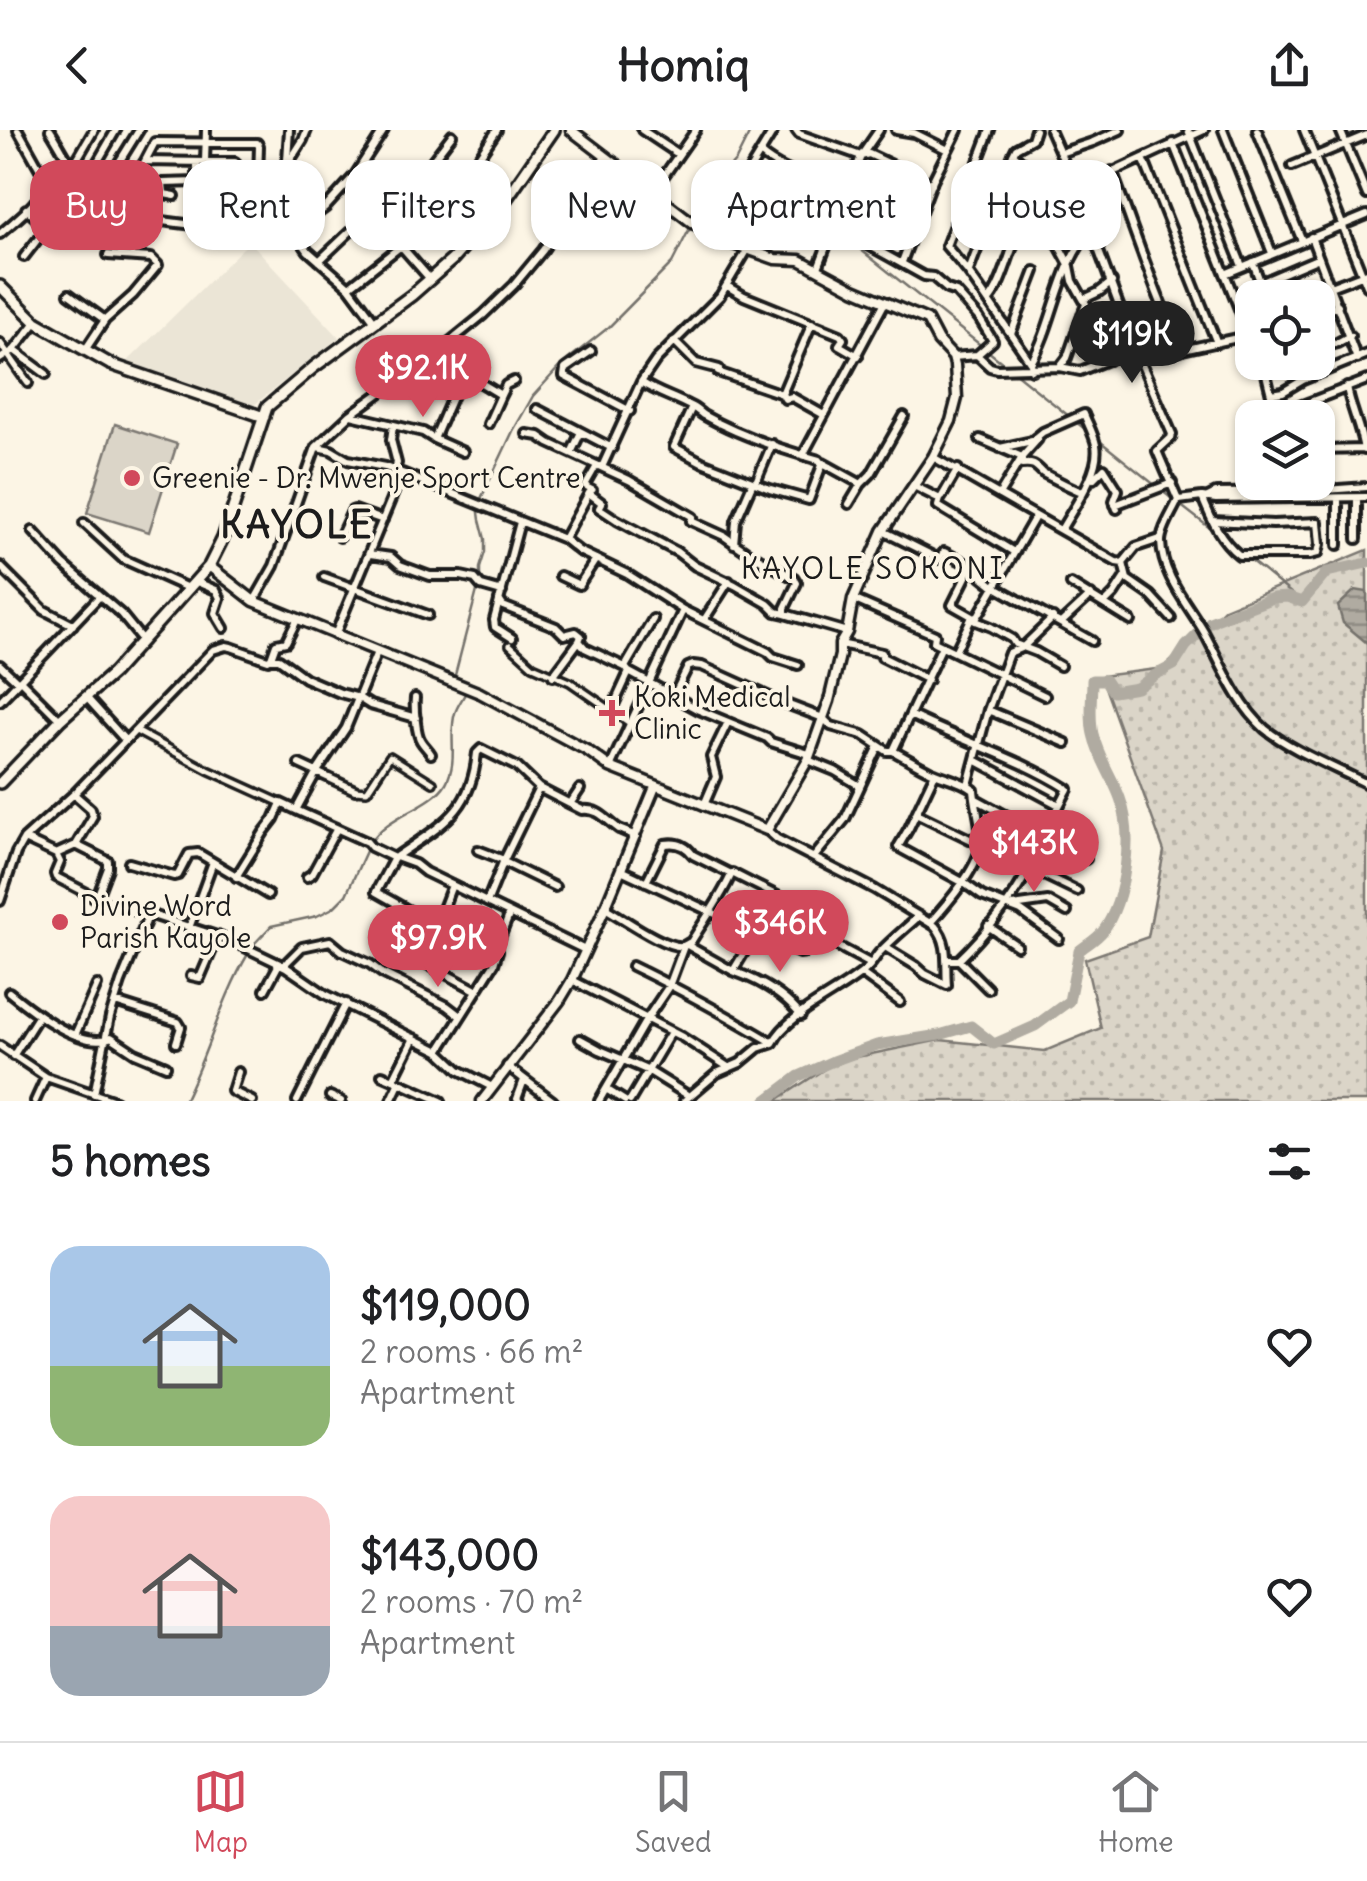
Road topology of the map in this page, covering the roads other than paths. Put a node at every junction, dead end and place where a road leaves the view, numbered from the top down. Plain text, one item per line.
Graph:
1 (18, 130) edge
2 (50, 130) edge
3 (94, 130) edge
4 (116, 130) edge
5 (139, 130) edge
6 (206, 130) edge
7 (289, 130) edge
8 (307, 130) edge
9 (384, 130) edge
10 (497, 130) edge
11 (554, 130) edge
12 (571, 130) edge
13 (642, 130) edge
14 (696, 130) edge
15 (774, 130) edge
16 (796, 130) edge
17 (880, 130) edge
18 (896, 130) edge
19 (958, 130) edge
20 (990, 130) edge
21 (1034, 130) edge
22 (1050, 130) edge
23 (1120, 130) edge
24 (1204, 130) edge
25 (1224, 130) edge
26 (1257, 130) edge
27 (1304, 130) edge
28 (1340, 130) edge
29 (1189, 133) edge
30 (452, 134) dead end
31 (1367, 135) edge
32 (206, 143) junction
33 (1173, 143) junction
34 (1346, 143) junction
35 (948, 150) junction
36 (760, 153) junction
37 (1060, 153) junction
38 (678, 154) junction
39 (1013, 154) junction
40 (1314, 155) junction
41 (862, 156) junction
42 (605, 157) junction
43 (1143, 158) junction
44 (68, 160) edge
45 (76, 160) edge
46 (99, 160) edge
47 (121, 160) edge
48 (145, 160) edge
49 (202, 160) edge
50 (259, 160) edge
51 (288, 160) edge
52 (289, 160) edge
53 (365, 160) edge
54 (432, 160) edge
55 (477, 160) edge
56 (609, 160) edge
57 (756, 160) edge
58 (770, 160) edge
59 (860, 160) edge
60 (1063, 160) edge
61 (671, 164) edge
62 (1292, 166) dead end
63 (1121, 168) edge
64 (183, 182) edge
65 (932, 184) junction
66 (345, 186) edge
67 (511, 191) edge
68 (1367, 195) edge
69 (175, 196) dead end
70 (1121, 196) edge
71 (671, 205) edge
72 (325, 208) edge
73 (26, 209) junction
74 (1367, 215) edge
75 (691, 221) edge
76 (1343, 224) junction
77 (0, 234) edge
78 (345, 236) edge
79 (1311, 237) junction
80 (1302, 240) junction
81 (309, 250) edge
82 (395, 250) edge
83 (404, 250) edge
84 (462, 250) edge
85 (747, 250) edge
86 (751, 250) edge
87 (824, 250) edge
88 (878, 250) edge
89 (1011, 250) edge
90 (1077, 250) edge
91 (1100, 250) edge
92 (1272, 253) junction
93 (108, 255) dead end
94 (24, 258) dead end
95 (1320, 258) junction
96 (319, 261) junction
97 (902, 262) junction
98 (1252, 262) junction
99 (1070, 266) junction
100 (1242, 266) junction
101 (818, 268) junction
102 (968, 272) junction
103 (1035, 272) dead end
104 (1225, 274) junction
105 (1365, 274) edge
106 (430, 279) junction
107 (1259, 280) edge
108 (1267, 280) edge
109 (1328, 280) edge
110 (1112, 282) junction
111 (1335, 285) edge
112 (0, 286) edge
113 (350, 286) junction
114 (726, 286) junction
115 (1367, 286) edge
116 (69, 294) dead end
117 (1235, 297) edge
118 (1335, 298) edge
119 (1085, 301) junction
120 (884, 302) junction
121 (990, 304) junction
122 (1338, 305) junction
123 (1335, 306) edge
124 (979, 318) junction
125 (105, 320) junction
126 (36, 322) junction
127 (374, 322) junction
128 (812, 324) junction
129 (1011, 334) junction
130 (1350, 336) junction
131 (1235, 339) edge
132 (674, 340) junction
133 (1217, 343) junction
134 (0, 344) edge
135 (1335, 344) edge
136 (446, 345) junction
137 (1135, 348) junction
138 (85, 350) junction
139 (1181, 351) junction
140 (11, 352) junction
141 (590, 352) dead end
142 (1367, 354) edge
143 (977, 355) junction
144 (858, 356) junction
145 (953, 357) junction
146 (0, 359) edge
147 (1141, 359) junction
148 (1356, 359) junction
149 (1108, 360) junction
150 (1032, 366) junction
151 (1060, 367) junction
152 (463, 372) junction
153 (46, 374) dead end
154 (1267, 380) edge
155 (1367, 380) edge
156 (514, 381) dead end
157 (642, 382) junction
158 (28, 383) dead end
159 (1347, 387) junction
160 (782, 394) junction
161 (1270, 394) junction
162 (501, 395) junction
163 (1272, 400) edge
164 (1318, 400) edge
165 (692, 407) junction
166 (538, 409) dead end
167 (630, 411) junction
168 (824, 414) junction
169 (350, 415) junction
170 (264, 416) junction
171 (904, 416) dead end
172 (488, 424) dead end
173 (393, 426) junction
174 (581, 432) junction
175 (1043, 432) junction
176 (527, 434) dead end
177 (434, 439) junction
178 (980, 439) dead end
179 (772, 444) junction
180 (316, 447) junction
181 (612, 448) junction
182 (1000, 448) junction
183 (1365, 449) edge
184 (1335, 450) edge
185 (462, 452) dead end
186 (570, 453) junction
187 (803, 455) junction
188 (933, 457) junction
189 (1022, 457) junction
190 (822, 462) junction
191 (600, 466) junction
192 (958, 469) junction
193 (398, 473) junction
194 (754, 482) junction
195 (1172, 483) junction
196 (861, 484) junction
197 (914, 486) junction
198 (1367, 487) edge
199 (1335, 489) edge
200 (593, 490) dead end
201 (1082, 492) junction
202 (1235, 494) edge
203 (999, 495) junction
204 (1367, 497) edge
205 (1205, 498) junction
206 (1338, 498) junction
207 (1357, 498) junction
208 (940, 499) junction
209 (1178, 500) junction
210 (848, 504) dead end
211 (1035, 516) junction
212 (383, 520) junction
213 (1212, 521) junction
214 (520, 522) junction
215 (84, 523) dead end
216 (1061, 530) junction
217 (33, 531) dead end
218 (883, 531) junction
219 (340, 537) dead end
220 (1160, 538) junction
221 (564, 539) junction
222 (1357, 539) dead end
223 (734, 544) junction
224 (1338, 545) dead end
225 (1014, 552) junction
226 (370, 554) junction
227 (596, 559) junction
228 (1122, 563) junction
229 (0, 566) edge
230 (209, 566) junction
231 (971, 567) junction
232 (1126, 573) junction
233 (560, 576) dead end
234 (324, 577) dead end
235 (729, 581) junction
236 (1071, 584) dead end
237 (193, 586) junction
238 (994, 586) junction
239 (354, 587) junction
240 (1091, 595) junction
241 (100, 596) junction
242 (500, 596) junction
243 (852, 599) junction
244 (254, 602) junction
245 (1104, 604) junction
246 (683, 610) junction
247 (785, 614) junction
248 (428, 615) dead end
249 (653, 618) dead end
250 (1053, 618) junction
251 (1170, 618) dead end
252 (298, 620) junction
253 (704, 620) junction
254 (976, 620) junction
255 (1131, 621) dead end
256 (1061, 623) junction
257 (72, 625) junction
258 (224, 628) dead end
259 (847, 632) junction
260 (335, 636) junction
261 (143, 641) junction
262 (578, 641) junction
263 (1092, 641) dead end
264 (511, 642) joint
265 (840, 644) junction
266 (942, 646) junction
267 (1023, 647) junction
268 (377, 652) junction
269 (955, 652) junction
270 (268, 659) junction
271 (0, 664) edge
272 (798, 665) dead end
273 (1060, 666) dead end
274 (627, 670) junction
275 (1001, 675) junction
276 (553, 676) junction
277 (928, 680) junction
278 (19, 681) junction
279 (651, 683) junction
280 (674, 695) junction
281 (1044, 696) dead end
282 (87, 698) junction
283 (359, 698) junction
284 (415, 698) dead end
285 (0, 701) edge
286 (612, 709) junction
287 (988, 710) junction
288 (910, 715) junction
289 (416, 718) junction
290 (823, 718) junction
291 (60, 720) junction
292 (728, 722) junction
293 (632, 724) junction
294 (136, 731) junction
295 (125, 740) junction
296 (1066, 743) dead end
297 (879, 746) junction
298 (978, 747) junction
299 (893, 751) junction
300 (431, 754) dead end
301 (809, 757) junction
302 (974, 760) junction
303 (299, 764) dead end
304 (610, 767) junction
305 (316, 772) junction
306 (934, 774) junction
307 (0, 783) edge
308 (434, 783) dead end
309 (1367, 784) edge
310 (860, 786) junction
311 (968, 786) junction
312 (655, 787) junction
313 (540, 788) junction
314 (580, 789) dead end
315 (355, 790) joint
316 (74, 794) junction
317 (974, 799) junction
318 (281, 804) junction
319 (570, 804) junction
320 (1059, 804) junction
321 (704, 805) junction
322 (296, 810) junction
323 (916, 813) junction
324 (336, 830) junction
325 (767, 830) junction
326 (636, 836) junction
327 (1043, 837) junction
328 (24, 840) junction
329 (981, 844) junction
330 (76, 845) junction
331 (478, 850) dead end
332 (56, 854) junction
333 (814, 856) junction
334 (395, 857) junction
335 (1086, 859) dead end
336 (504, 861) junction
337 (214, 862) junction
338 (129, 863) dead end
339 (1029, 868) junction
340 (620, 870) junction
341 (731, 874) junction
342 (236, 877) junction
343 (307, 877) dead end
344 (646, 882) junction
345 (964, 883) junction
346 (452, 885) junction
347 (555, 887) dead end
348 (1077, 891) dead end
349 (268, 895) dead end
350 (96, 900) junction
351 (0, 901) edge
352 (487, 902) junction
353 (789, 903) junction
354 (1010, 905) junction
355 (605, 908) junction
356 (506, 912) junction
357 (1067, 912) dead end
358 (709, 913) junction
359 (149, 914) junction
360 (920, 916) junction
361 (930, 924) junction
362 (435, 926) junction
363 (988, 926) junction
364 (189, 928) junction
365 (755, 934) junction
366 (814, 934) junction
367 (432, 935) dead end
368 (218, 936) junction
369 (1059, 939) dead end
370 (771, 942) junction
371 (475, 944) dead end
372 (685, 946) junction
373 (1017, 946) dead end
374 (885, 947) junction
375 (585, 950) junction
376 (416, 958) dead end
377 (946, 960) junction
378 (959, 960) junction
379 (871, 964) junction
380 (282, 966) junction
381 (632, 966) dead end
382 (732, 971) junction
383 (862, 974) junction
384 (192, 976) dead end
385 (572, 980) junction
386 (97, 985) dead end
387 (669, 986) junction
388 (988, 989) dead end
389 (265, 990) dead end
390 (476, 990) junction
391 (9, 992) dead end
392 (115, 1002) junction
393 (900, 1002) dead end
394 (346, 1003) junction
395 (39, 1016) junction
396 (460, 1016) junction
397 (801, 1016) junction
398 (646, 1020) junction
399 (671, 1032) junction
400 (75, 1036) junction
401 (414, 1038) junction
402 (580, 1038) dead end
403 (104, 1041) junction
404 (176, 1042) dead end
405 (773, 1043) junction
406 (0, 1046) edge
407 (439, 1052) junction
408 (13, 1056) junction
409 (624, 1060) junction
410 (166, 1066) dead end
411 (507, 1066) junction
412 (728, 1067) junction
413 (649, 1071) junction
414 (238, 1072) dead end
415 (382, 1075) dead end
416 (46, 1077) junction
417 (524, 1080) junction
418 (396, 1082) junction
419 (492, 1087) junction
420 (606, 1089) junction
421 (232, 1092) junction
422 (94, 1094) junction
423 (330, 1096) dead end
424 (687, 1099) edge
425 (35, 1101) edge
426 (115, 1101) edge
427 (227, 1101) edge
428 (252, 1101) edge
429 (297, 1101) edge
430 (340, 1101) edge
431 (392, 1101) edge
432 (441, 1101) edge
433 (482, 1101) edge
434 (519, 1101) edge
435 (553, 1101) edge
436 (599, 1101) edge
437 (627, 1101) edge

1 - 73 street
2 - 44 street
3 - 45 street
4 - 46 street
5 - 47 street
6 - 32 street
7 - 51 street
8 - 52 street
9 - 53 street
10 - 55 street
11 - 67 main road
12 - 42 street
13 - 38 street
14 - 38 street
15 - 36 street
16 - 41 street
17 - 41 street
18 - 35 street
19 - 35 street
20 - 102 street
21 - 39 street
22 - 37 street
23 - 37 street
24 - 29 street
25 - 92 street
26 - 80 street
27 - 40 street
28 - 34 street
29 - 33 street
29 - 100 street
30 - 54 street
31 - 34 street
32 - 48 street
32 - 49 street
32 - 50 street
33 - 43 street
33 - 104 street
34 - 40 street
34 - 68 street
35 - 65 street
36 - 57 street
36 - 58 street
37 - 60 street
38 - 61 street
39 - 99 street
39 - 102 street
40 - 62 street
40 - 76 street
41 - 59 street
41 - 65 street
42 - 56 street
42 - 136 street
43 - 63 street
43 - 133 street
64 - 69 street
65 - 97 street
66 - 72 street
70 - 139 street
71 - 75 street
73 - 77 street
73 - 94 street
74 - 76 street
76 - 79 street
76 - 105 street
78 - 96 street
79 - 80 street
79 - 95 street
80 - 92 street
81 - 96 street
82 - 113 street
83 - 106 street
84 - 106 main road
85 - 114 street
86 - 101 street
87 - 101 street
88 - 97 street
89 - 121 street
90 - 99 street
91 - 110 street
92 - 98 street
93 - 125 street
95 - 108 street
95 - 109 street
96 - 113 street
97 - 124 street
98 - 100 street
98 - 107 street
99 - 119 street
99 - 150 street
100 - 104 street
101 - 120 street
102 - 121 street
103 - 129 street
104 - 117 street
105 - 111 street
105 - 115 street
106 - 127 main road
110 - 119 street
110 - 137 street
112 - 126 main road
113 - 127 street
114 - 128 street
114 - 132 street
116 - 125 street
118 - 122 street
119 - 149 street
119 - 151 street
120 - 144 street
120 - 145 street
121 - 124 street
121 - 129 street
122 - 123 street
122 - 130 street
124 - 143 street
125 - 138 street
126 - 138 main road
126 - 140 street
127 - 170 main road
128 - 144 street
128 - 160 street
129 - 150 street
130 - 135 street
130 - 148 street
131 - 133 street
132 - 157 street
132 - 160 street
133 - 139 street
134 - 140 street
136 - 152 street
136 - 169 street
137 - 147 street
137 - 149 street
138 - 170 main road
139 - 147 street
140 - 146 street
140 - 153 street
140 - 158 street
141 - 167 street
142 - 148 street
143 - 145 street
143 - 150 street
144 - 168 street
145 - 188 street
147 - 195 street
148 - 161 street
149 - 151 street
150 - 151 street
152 - 162 street
152 - 177 street
154 - 161 street
155 - 159 street
156 - 162 street
157 - 165 street
157 - 167 street
159 - 164 street
159 - 183 street
160 - 168 street
161 - 163 street
162 - 172 street
165 - 179 street
165 - 194 street
166 - 174 street
167 - 181 street
168 - 187 street
169 - 173 street
169 - 180 street
170 - 230 main road
171 - 196 street
173 - 177 street
173 - 193 street
174 - 181 street
174 - 186 street
175 - 182 street
175 - 189 street
175 - 201 street
176 - 186 street
177 - 185 street
178 - 182 street
179 - 187 street
179 - 194 street
180 - 193 street
180 - 244 street
181 - 191 street
182 - 189 street
183 - 184 street
186 - 191 street
187 - 190 street
188 - 192 street
188 - 197 street
189 - 201 street
189 - 203 street
190 - 194 street
190 - 196 street
191 - 200 street
191 - 223 street
192 - 203 street
192 - 208 street
193 - 212 street
193 - 214 street
194 - 223 street
195 - 201 street
195 - 209 street
196 - 210 street
197 - 208 street
197 - 218 street
198 - 199 street
201 - 216 street
202 - 205 street
203 - 211 street
204 - 207 street
205 - 206 street
205 - 209 street
205 - 213 street
206 - 207 street
206 - 224 street
207 - 222 street
208 - 225 street
209 - 220 street
211 - 216 street
211 - 225 street
212 - 219 street
212 - 226 street
213 - 213 street
214 - 221 street
214 - 242 street
215 - 237 street
216 - 228 street
217 - 241 street
218 - 231 street
218 - 243 street
220 - 228 street
220 - 309 street
221 - 227 street
221 - 235 street
223 - 247 street
225 - 238 street
226 - 239 street
226 - 242 street
227 - 233 street
227 - 246 street
228 - 232 street
229 - 257 street
230 - 237 main road
230 - 244 street
231 - 238 street
231 - 254 street
232 - 245 street
232 - 251 street
234 - 239 street
235 - 247 street
235 - 253 street
236 - 240 street
237 - 258 street
237 - 261 main road
238 - 250 street
238 - 254 street
239 - 248 street
239 - 260 street
240 - 245 street
240 - 256 street
241 - 257 street
241 - 261 street
242 - 262 street
242 - 264 street
243 - 259 street
243 - 266 street
244 - 252 street
245 - 255 street
246 - 253 street
246 - 279 street
247 - 259 street
249 - 274 street
250 - 256 street
250 - 267 street
252 - 260 street
252 - 270 street
253 - 272 street
254 - 267 street
254 - 269 street
256 - 263 street
257 - 278 street
259 - 265 street
260 - 268 street
261 - 282 main road
262 - 274 street
262 - 276 street
264 - 276 street
265 - 277 street
265 - 290 street
266 - 269 street
266 - 277 street
267 - 273 street
267 - 275 street
268 - 283 street
268 - 304 street
269 - 275 street
270 - 283 street
270 - 294 street
271 - 278 street
274 - 279 street
274 - 286 street
275 - 281 street
275 - 287 street
276 - 286 street
277 - 288 street
278 - 285 street
278 - 291 street
279 - 280 street
279 - 293 street
280 - 290 street
280 - 292 street
282 - 291 main road
282 - 295 street
283 - 289 street
283 - 305 street
284 - 289 street
286 - 293 street
287 - 296 street
287 - 298 street
288 - 298 street
288 - 299 street
289 - 300 street
290 - 297 street
290 - 301 street
291 - 307 main road
292 - 301 street
292 - 321 street
293 - 304 street
294 - 295 street
294 - 318 street
295 - 316 street
297 - 299 street
297 - 310 street
298 - 302 street
298 - 320 street
299 - 306 street
301 - 310 street
301 - 325 street
302 - 311 street
302 - 320 street
303 - 305 street
304 - 312 street
305 - 315 street
305 - 322 street
306 - 311 street
306 - 323 street
308 - 315 street
310 - 333 street
311 - 317 street
312 - 321 street
312 - 326 street
313 - 319 street
313 - 334 street
313 - 336 street
314 - 319 street
316 - 328 street
316 - 330 street
317 - 327 street
317 - 329 street
318 - 322 street
318 - 342 street
319 - 326 street
320 - 327 street
321 - 325 street
322 - 324 street
323 - 329 street
323 - 345 street
324 - 334 street
324 - 343 street
325 - 333 street
326 - 340 street
327 - 335 street
327 - 339 street
328 - 332 street
328 - 351 street
329 - 339 street
329 - 345 street
330 - 332 street
330 - 350 street
331 - 336 street
332 - 350 street
333 - 360 street
334 - 346 street
334 - 362 street
336 - 347 street
336 - 352 street
337 - 338 street
337 - 342 street
337 - 364 street
339 - 348 street
339 - 354 street
340 - 344 street
340 - 355 street
341 - 344 street
341 - 353 street
341 - 358 street
342 - 349 street
344 - 358 street
345 - 354 street
345 - 361 street
346 - 352 street
346 - 362 street
350 - 359 street
352 - 356 street
353 - 366 street
353 - 370 street
354 - 357 street
354 - 363 street
354 - 369 street
355 - 372 street
355 - 375 street
356 - 375 street
356 - 390 street
358 - 365 street
358 - 372 street
359 - 364 street
359 - 392 street
360 - 361 street
360 - 374 street
361 - 377 street
362 - 367 street
362 - 371 street
363 - 373 street
363 - 378 street
364 - 368 street
365 - 370 street
365 - 382 street
366 - 370 street
366 - 379 street
368 - 380 street
368 - 384 street
372 - 382 street
372 - 387 street
374 - 377 street
374 - 379 street
375 - 385 street
376 - 390 street
377 - 378 street
378 - 388 street
379 - 383 street
380 - 389 street
380 - 394 street
380 - 396 street
381 - 387 street
382 - 397 street
383 - 393 street
383 - 397 street
385 - 398 street
385 - 411 street
386 - 400 street
387 - 398 street
387 - 405 street
390 - 396 street
391 - 395 street
392 - 403 street
392 - 404 street
394 - 401 street
394 - 429 street
395 - 400 street
395 - 408 street
396 - 407 street
397 - 405 street
398 - 399 street
398 - 409 street
399 - 412 street
399 - 413 street
400 - 403 street
401 - 407 street
401 - 418 street
402 - 409 street
403 - 410 street
403 - 422 street
405 - 412 street
406 - 408 street
407 - 419 street
408 - 416 street
409 - 413 street
409 - 420 street
411 - 417 street
411 - 419 street
412 - 424 street
413 - 424 street
413 - 437 street
414 - 421 street
415 - 418 street
416 - 422 street
416 - 425 street
417 - 434 street
417 - 435 street
418 - 431 street
418 - 432 street
419 - 433 street
420 - 436 street
420 - 437 street
421 - 427 street
421 - 428 street
422 - 426 street
423 - 430 street

